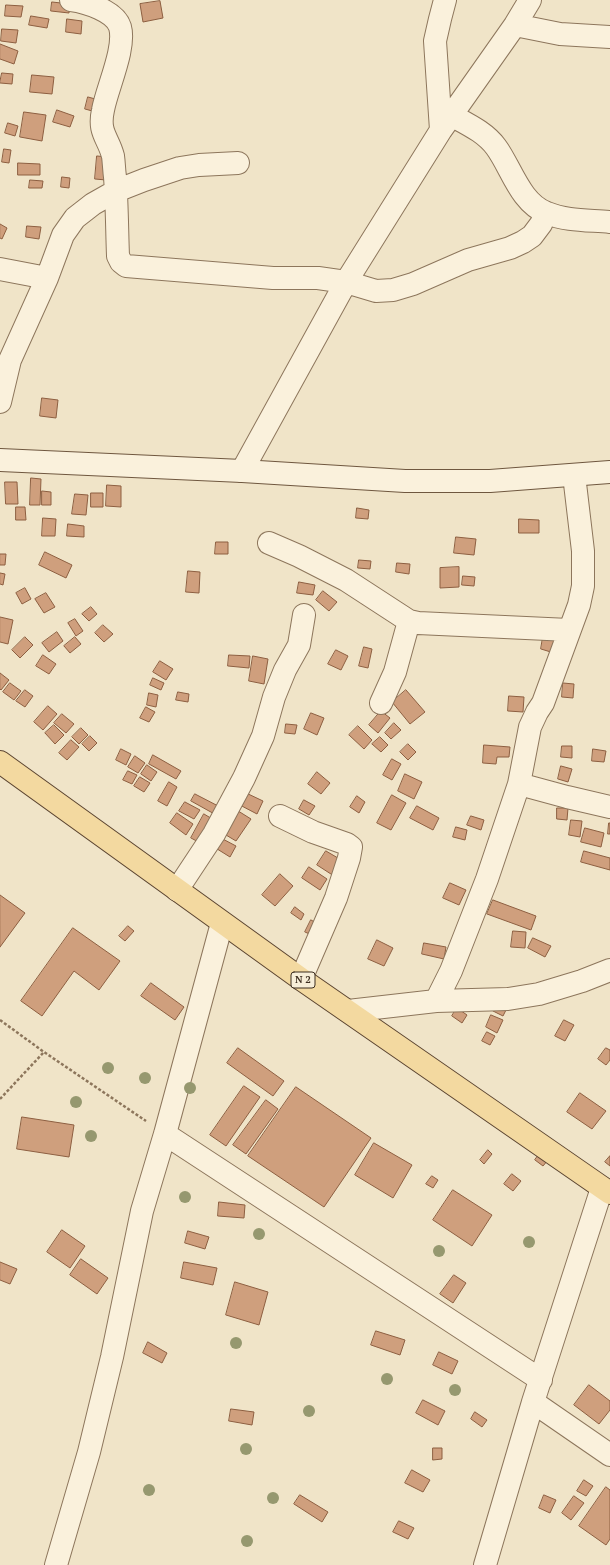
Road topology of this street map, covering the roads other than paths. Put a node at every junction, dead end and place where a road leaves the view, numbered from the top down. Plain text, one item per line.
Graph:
1 (71, 0) edge
2 (445, 0) edge
3 (530, 0) edge
4 (95, 3) edge
5 (515, 25) junction
6 (610, 37) edge
7 (446, 123) junction
8 (238, 163) dead end
9 (116, 190) junction
10 (546, 213) junction
11 (610, 222) edge
12 (0, 269) edge
13 (47, 278) junction
14 (346, 282) junction
15 (0, 402) edge
16 (0, 460) edge
17 (242, 471) junction
18 (610, 472) edge
19 (574, 475) junction
20 (269, 543) dead end
21 (304, 615) dead end
22 (409, 621) junction
23 (569, 630) junction
24 (381, 703) dead end
25 (0, 762) edge
26 (519, 784) junction
27 (610, 807) edge
28 (280, 816) dead end
29 (177, 890) junction
30 (222, 923) junction
31 (610, 970) edge
32 (301, 979) junction
33 (436, 1001) junction
34 (348, 1011) junction
35 (165, 1134) junction
36 (606, 1191) edge
37 (541, 1380) junction
38 (533, 1402) junction
39 (610, 1455) edge
40 (56, 1565) edge
41 (485, 1565) edge

1 - 4 street
2 - 7 street
3 - 5 street
4 - 9 street
5 - 6 street
5 - 7 street
7 - 10 street
7 - 14 street
8 - 9 street
9 - 13 street
9 - 14 street
10 - 11 street
10 - 14 street
12 - 13 street
13 - 15 street
14 - 17 street
16 - 17 street
17 - 19 street
18 - 19 street
19 - 23 street
20 - 22 street
21 - 29 street
22 - 23 street
22 - 24 street
23 - 26 street
25 - 29 main road, N 2
26 - 27 street
26 - 33 street
28 - 32 street
29 - 30 main road, N 2
30 - 32 main road, N 2
30 - 35 street
31 - 33 street
32 - 34 main road, N 2
33 - 34 street
34 - 36 main road, N 2
35 - 37 street
35 - 40 street
36 - 37 street
37 - 38 street
38 - 39 street
38 - 41 street

